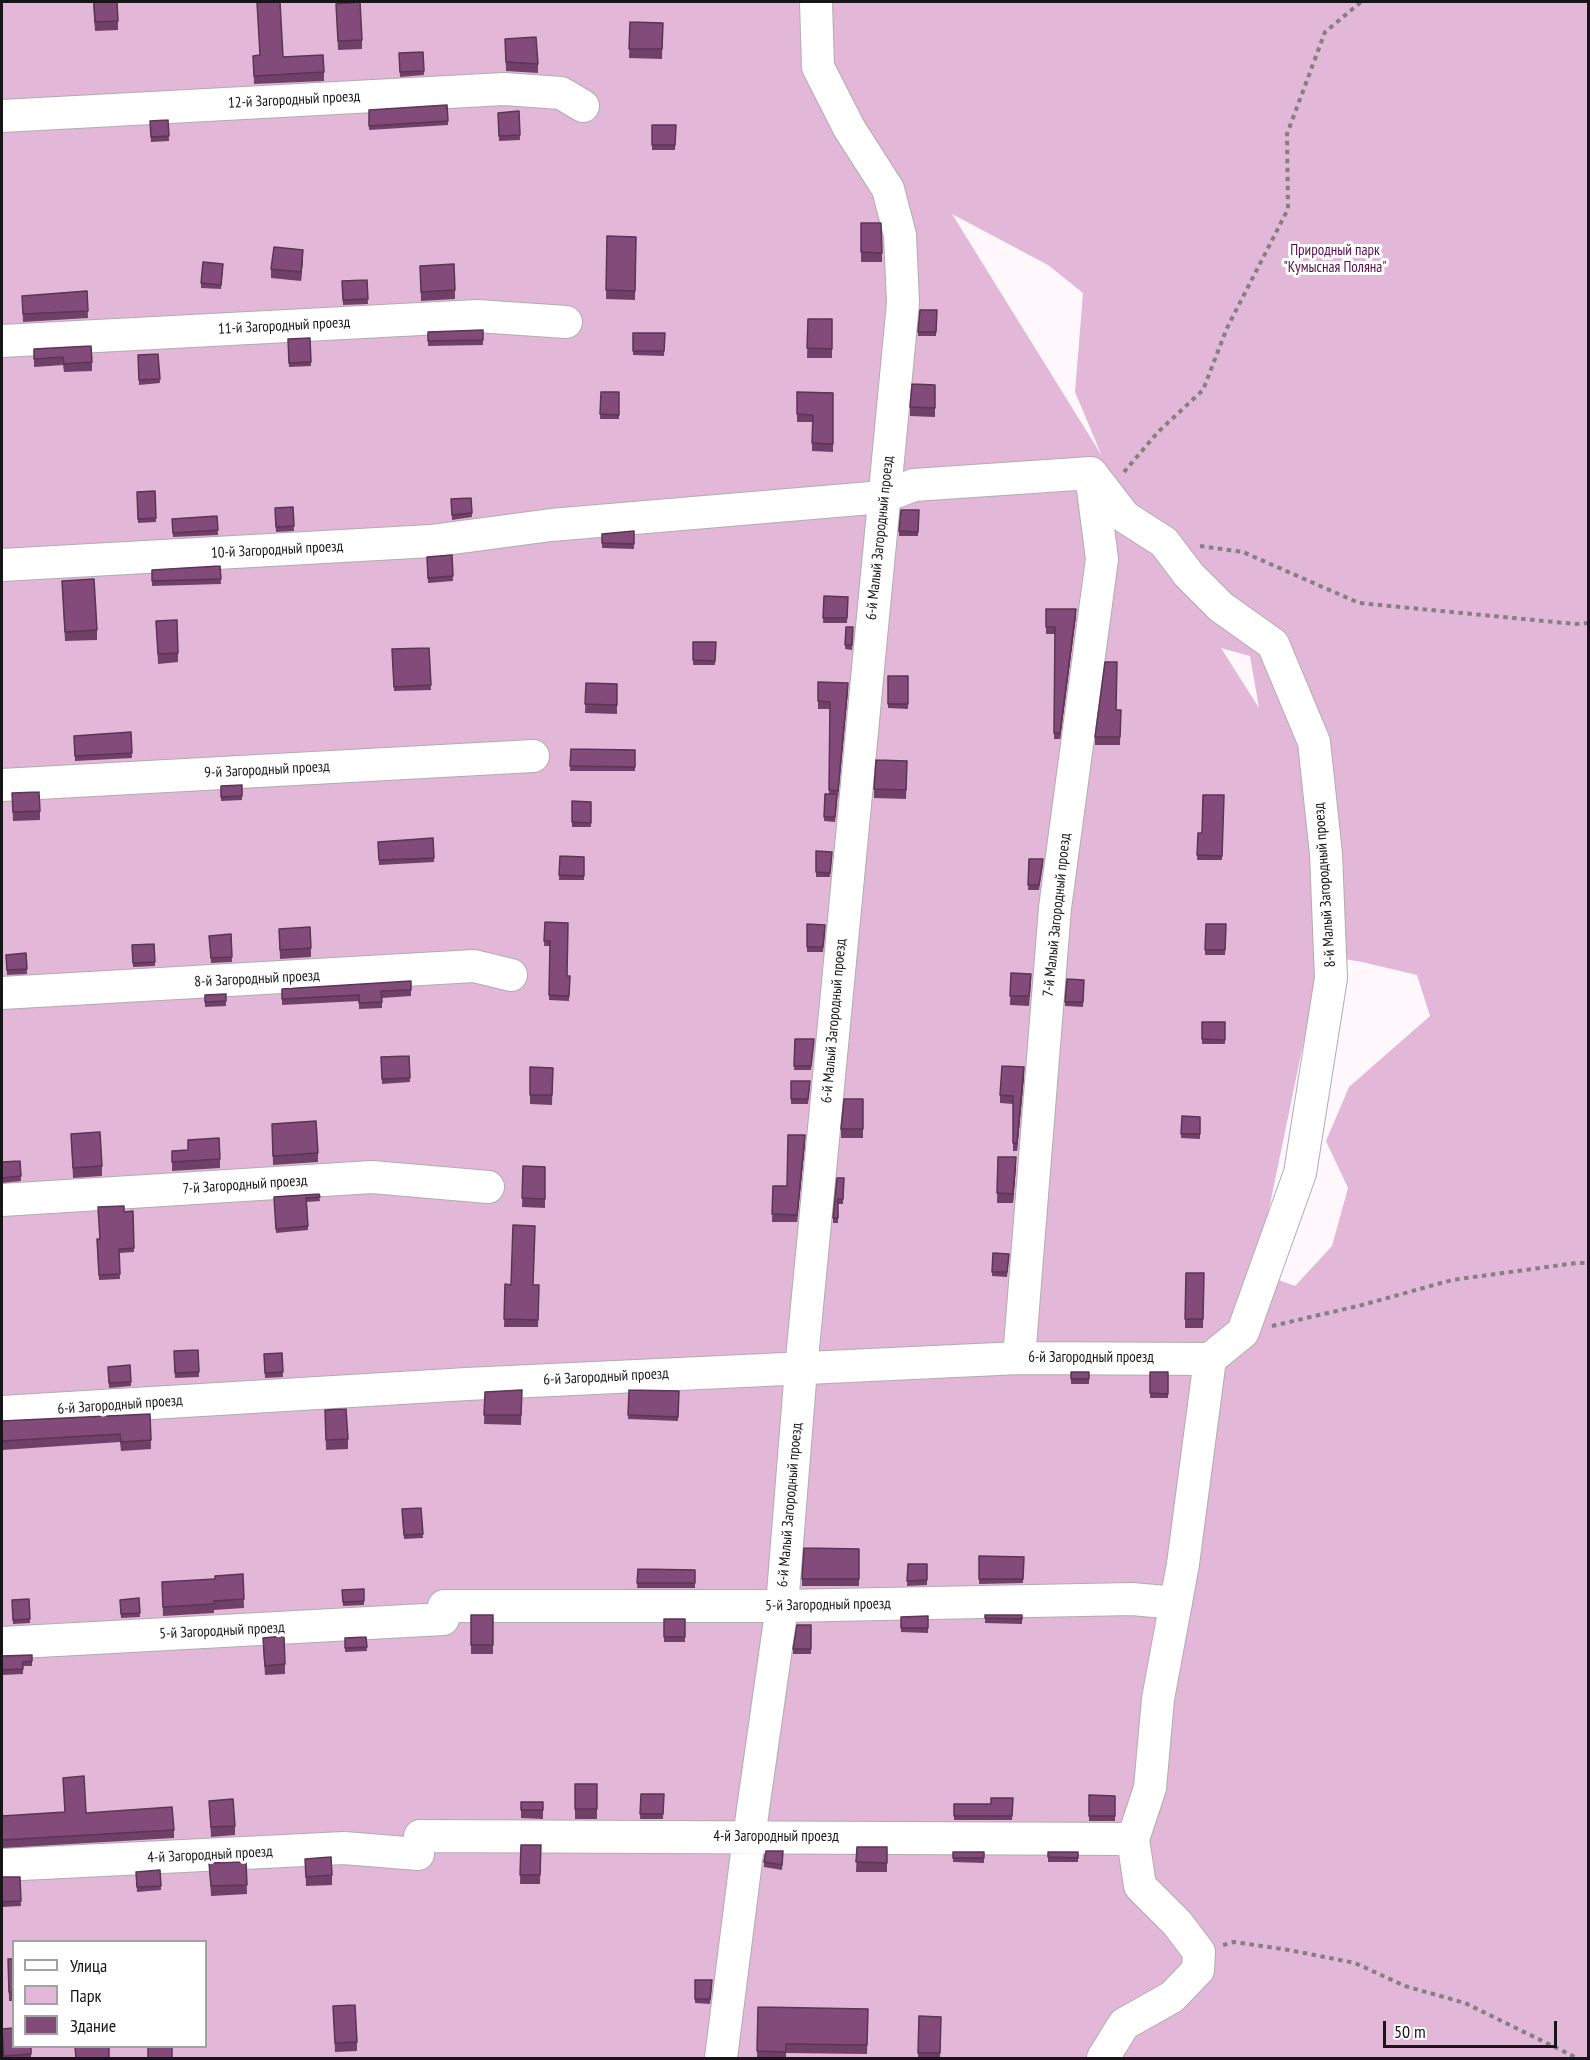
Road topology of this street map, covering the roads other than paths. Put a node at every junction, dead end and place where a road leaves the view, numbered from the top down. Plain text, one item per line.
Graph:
1 (816, 2) edge
2 (584, 106) dead end
3 (2, 116) edge
4 (566, 322) dead end
5 (2, 340) edge
6 (1091, 473) junction
7 (884, 497) junction
8 (2, 565) edge
9 (533, 756) dead end
10 (2, 785) edge
11 (511, 975) dead end
12 (2, 993) edge
13 (488, 1187) dead end
14 (2, 1200) edge
15 (1018, 1358) junction
16 (1210, 1359) junction
17 (801, 1369) junction
18 (2, 1412) edge
19 (1176, 1603) junction
20 (782, 1606) junction
21 (2, 1642) edge
22 (749, 1837) junction
23 (1133, 1839) junction
24 (2, 1865) edge
25 (721, 2058) edge
26 (1103, 2058) edge

1 - 7 lane, 6-й Малый Загородный проезд
2 - 3 lane, 12-й Загородный проезд
4 - 5 lane, 11-й Загородный проезд
6 - 7 lane, 10-й Загородный проезд
6 - 15 lane, 7-й Малый Загородный проезд
6 - 16 lane, 8-й Малый Загородный проезд
7 - 8 lane, 10-й Загородный проезд
7 - 17 lane, 6-й Малый Загородный проезд
9 - 10 lane, 9-й Загородный проезд
11 - 12 lane, 8-й Загородный проезд
13 - 14 lane, 7-й Загородный проезд
15 - 16 lane, 6-й Загородный проезд
15 - 17 lane, 6-й Загородный проезд
16 - 19 lane
17 - 18 lane, 6-й Загородный проезд
17 - 20 lane, 6-й Малый Загородный проезд
19 - 20 lane, 5-й Загородный проезд
19 - 23 lane
20 - 21 lane, 5-й Загородный проезд
20 - 22 lane, 6-й Малый Загородный проезд
22 - 23 lane, 4-й Загородный проезд
22 - 24 lane, 4-й Загородный проезд
22 - 25 lane, 6-й Малый Загородный проезд
23 - 26 lane

